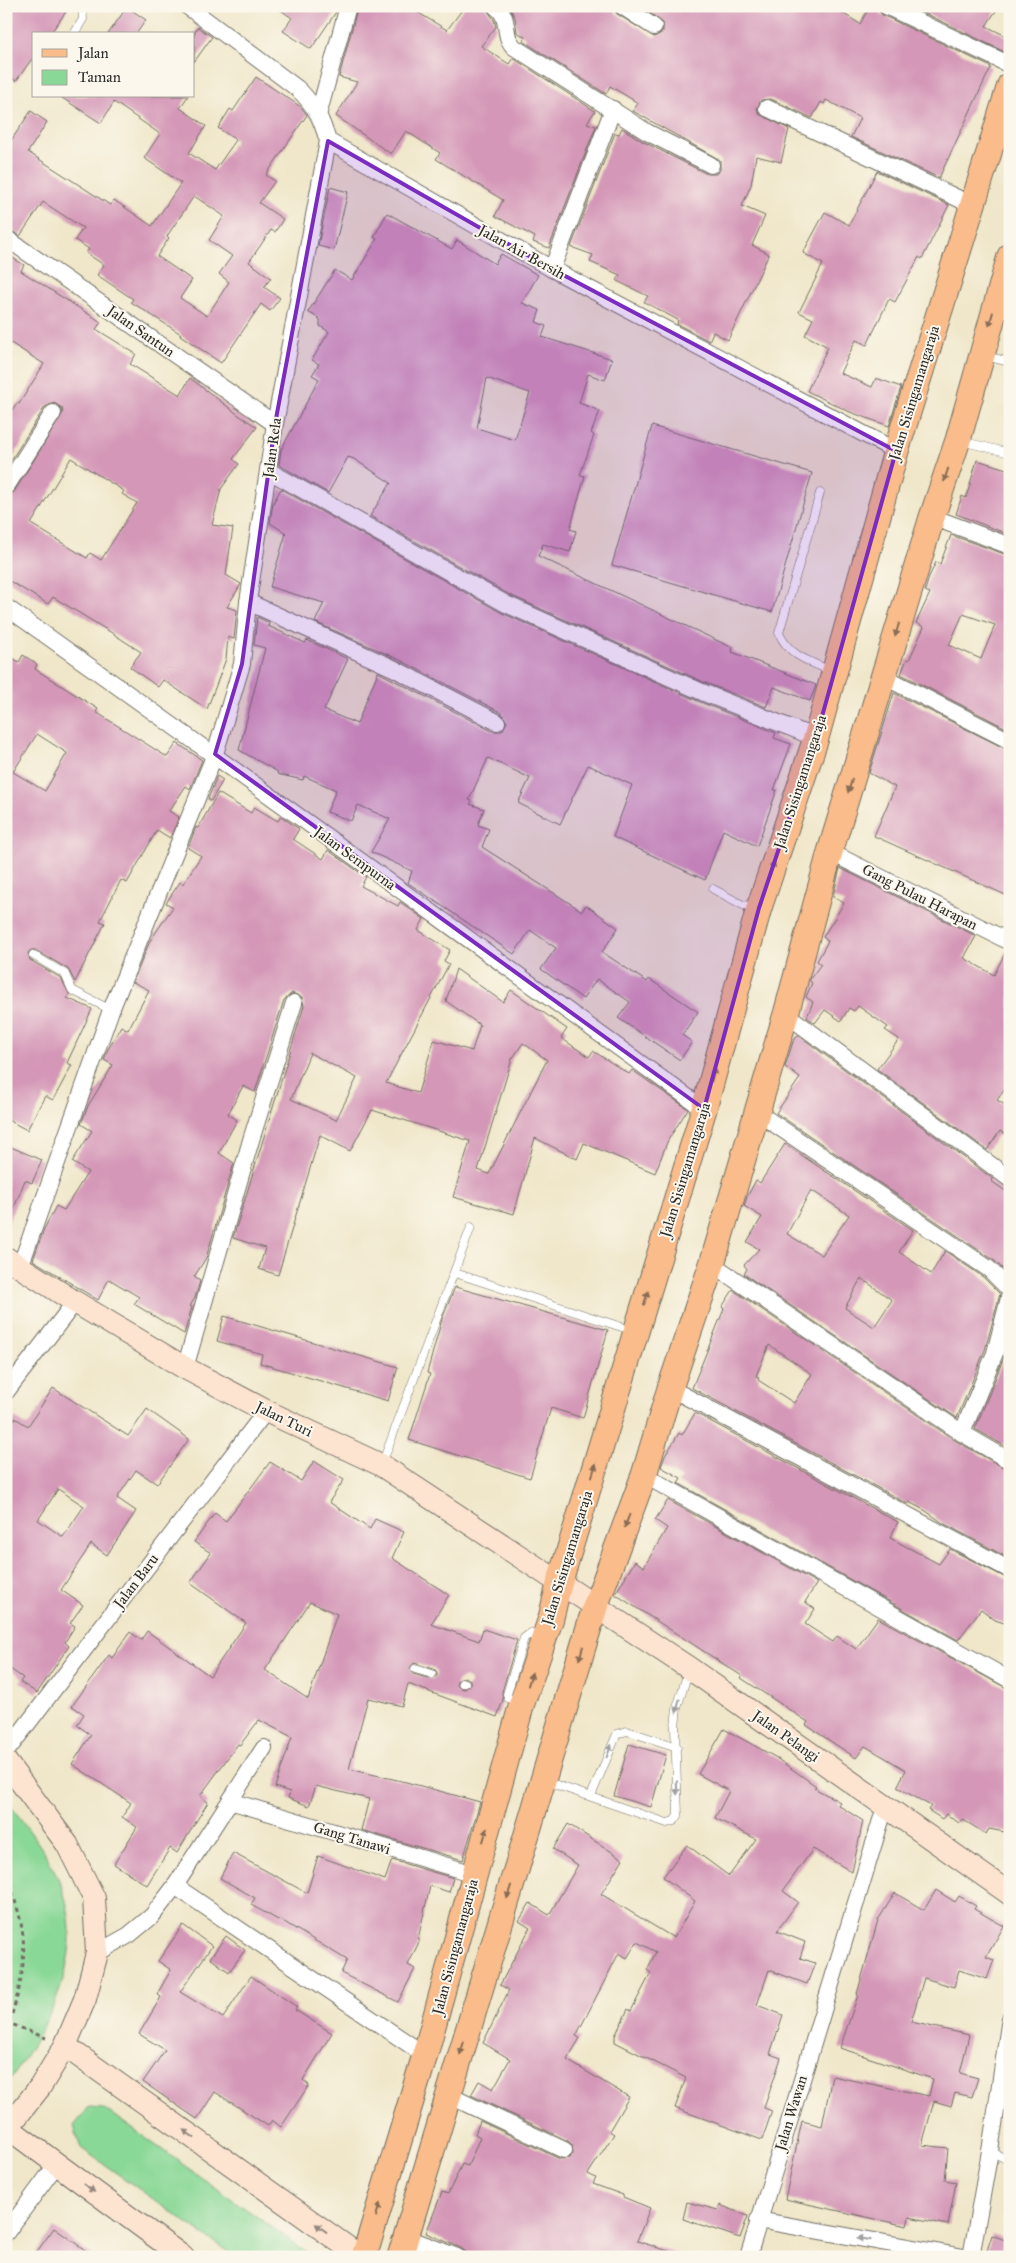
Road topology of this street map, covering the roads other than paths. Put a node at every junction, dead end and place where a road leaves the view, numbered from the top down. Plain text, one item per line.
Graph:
1 (82, 6) edge
2 (187, 6) edge
3 (348, 6) edge
4 (495, 6) edge
5 (622, 6) edge
6 (886, 6) edge
7 (654, 27) dead end
8 (75, 32) edge
9 (1010, 65) edge
10 (1010, 85) edge
11 (767, 108) dead end
12 (613, 109) junction
13 (319, 112) junction
14 (328, 142) junction
15 (712, 165) dead end
16 (972, 205) junction
17 (6, 238) edge
18 (1010, 256) edge
19 (552, 269) junction
20 (981, 354) junction
21 (1010, 362) edge
22 (53, 413) dead end
23 (275, 424) junction
24 (958, 440) junction
25 (896, 451) junction
26 (1010, 453) edge
27 (269, 471) junction
28 (6, 487) edge
29 (820, 493) dead end
30 (932, 518) junction
31 (1010, 546) edge
32 (248, 602) junction
33 (6, 607) edge
34 (834, 672) junction
35 (883, 676) junction
36 (497, 722) dead end
37 (816, 738) junction
38 (1010, 740) edge
39 (215, 754) junction
40 (830, 852) junction
41 (713, 889) dead end
42 (759, 908) junction
43 (1010, 942) edge
44 (32, 956) dead end
45 (294, 1003) dead end
46 (111, 1010) junction
47 (786, 1014) junction
48 (704, 1108) junction
49 (756, 1111) junction
50 (1010, 1179) edge
51 (471, 1227) dead end
52 (13, 1262) edge
53 (712, 1264) junction
54 (455, 1273) junction
55 (1010, 1290) edge
56 (1010, 1294) edge
57 (75, 1302) junction
58 (636, 1332) junction
59 (185, 1368) junction
60 (670, 1388) junction
61 (6, 1392) edge
62 (266, 1411) junction
63 (962, 1433) junction
64 (1010, 1461) edge
65 (381, 1465) junction
66 (644, 1475) junction
67 (1010, 1570) edge
68 (559, 1584) junction
69 (596, 1606) junction
70 (690, 1668) junction
71 (415, 1670) dead end
72 (432, 1674) dead end
73 (1010, 1680) edge
74 (677, 1747) junction
75 (264, 1748) dead end
76 (6, 1752) edge
77 (6, 1762) edge
78 (542, 1780) junction
79 (591, 1796) junction
80 (230, 1801) junction
81 (886, 1806) junction
82 (474, 1874) junction
83 (175, 1886) junction
84 (1010, 1894) edge
85 (97, 1953) junction
86 (1010, 2018) edge
87 (65, 2046) junction
88 (426, 2055) junction
89 (448, 2095) junction
90 (7, 2129) edge
91 (564, 2150) dead end
92 (990, 2151) junction
93 (1010, 2161) edge
94 (56, 2164) junction
95 (758, 2220) junction
96 (6, 2233) edge
97 (402, 2247) edge
98 (183, 2257) edge
99 (363, 2257) edge
100 (457, 2257) edge
101 (748, 2257) edge
102 (964, 2257) edge
103 (971, 2257) edge

1 - 8 lane
2 - 13 street
3 - 13 street
4 - 12 street
5 - 7 street
6 - 9 street
10 - 16 main road, Jalan Sisingamangaraja
11 - 16 street
12 - 15 street
12 - 19 street
13 - 14 street
14 - 19 street, Jalan Air Bersih
14 - 23 street, Jalan Rela
16 - 25 main road, Jalan Sisingamangaraja
17 - 23 street, Jalan Santun
18 -> 20 main road
19 - 25 street, Jalan Air Bersih
20 - 21 lane
20 - 24 main road
22 - 28 street
23 - 27 street, Jalan Rela
24 - 26 lane
24 -> 30 main road
25 - 34 main road, Jalan Sisingamangaraja
27 - 32 street, Jalan Rela
27 - 37 street
29 - 34 lane
30 - 31 street
30 -> 35 main road
32 - 36 street
32 - 39 street, Jalan Rela
33 - 39 street, Jalan Sempurna
34 - 37 main road, Jalan Sisingamangaraja
35 - 38 street
35 -> 40 main road
42 -> 37 main road, Jalan Sisingamangaraja
39 - 46 street, Jalan Rela
39 - 48 street, Jalan Sempurna
40 - 43 street, Gang Pulau Harapan
40 - 47 main road
41 - 42 lane
48 -> 42 main road, Jalan Sisingamangaraja
44 - 46 lane
45 - 59 street
46 - 52 street, Jalan Rela
47 - 49 main road
47 - 50 street
58 -> 48 main road, Jalan Sisingamangaraja
49 - 53 main road
49 - 55 street
51 - 54 lane
52 - 57 main road, Jalan Turi
53 - 60 main road
53 - 63 street
54 - 58 lane
54 - 65 lane
56 - 63 street
57 - 59 main road, Jalan Turi
57 - 61 street
68 -> 58 main road, Jalan Sisingamangaraja
59 - 62 main road, Jalan Turi
60 - 66 main road
60 - 67 street
62 - 65 main road, Jalan Turi
62 - 76 street, Jalan Baru
63 - 64 street
65 - 68 main road, Jalan Turi
66 -> 69 main road
66 - 73 street
68 - 69 main road, Jalan Pelangi
82 -> 68 main road, Jalan Sisingamangaraja
69 - 70 main road, Jalan Pelangi
69 -> 78 main road
70 -> 74 lane
70 - 81 main road, Jalan Pelangi
71 - 72 lane
79 -> 74 lane
74 -> 79 lane
75 - 80 street
77 - 85 main road
78 - 79 lane
78 -> 89 main road
80 - 82 street, Gang Tanawi
80 - 83 street
81 - 84 main road, Jalan Pelangi
81 - 95 street, Jalan Wawan
82 - 88 main road, Jalan Sisingamangaraja
83 - 85 street
83 - 88 street
85 - 87 main road
86 - 92 street
87 - 90 main road
99 -> 87 main road
99 -> 88 main road, Jalan Sisingamangaraja
89 - 91 street
89 - 97 main road
90 - 94 main road
92 - 93 lane
92 - 103 street
94 - 96 street
94 -> 98 main road
95 - 101 street, Jalan Wawan
102 -> 95 street
97 - 100 street

